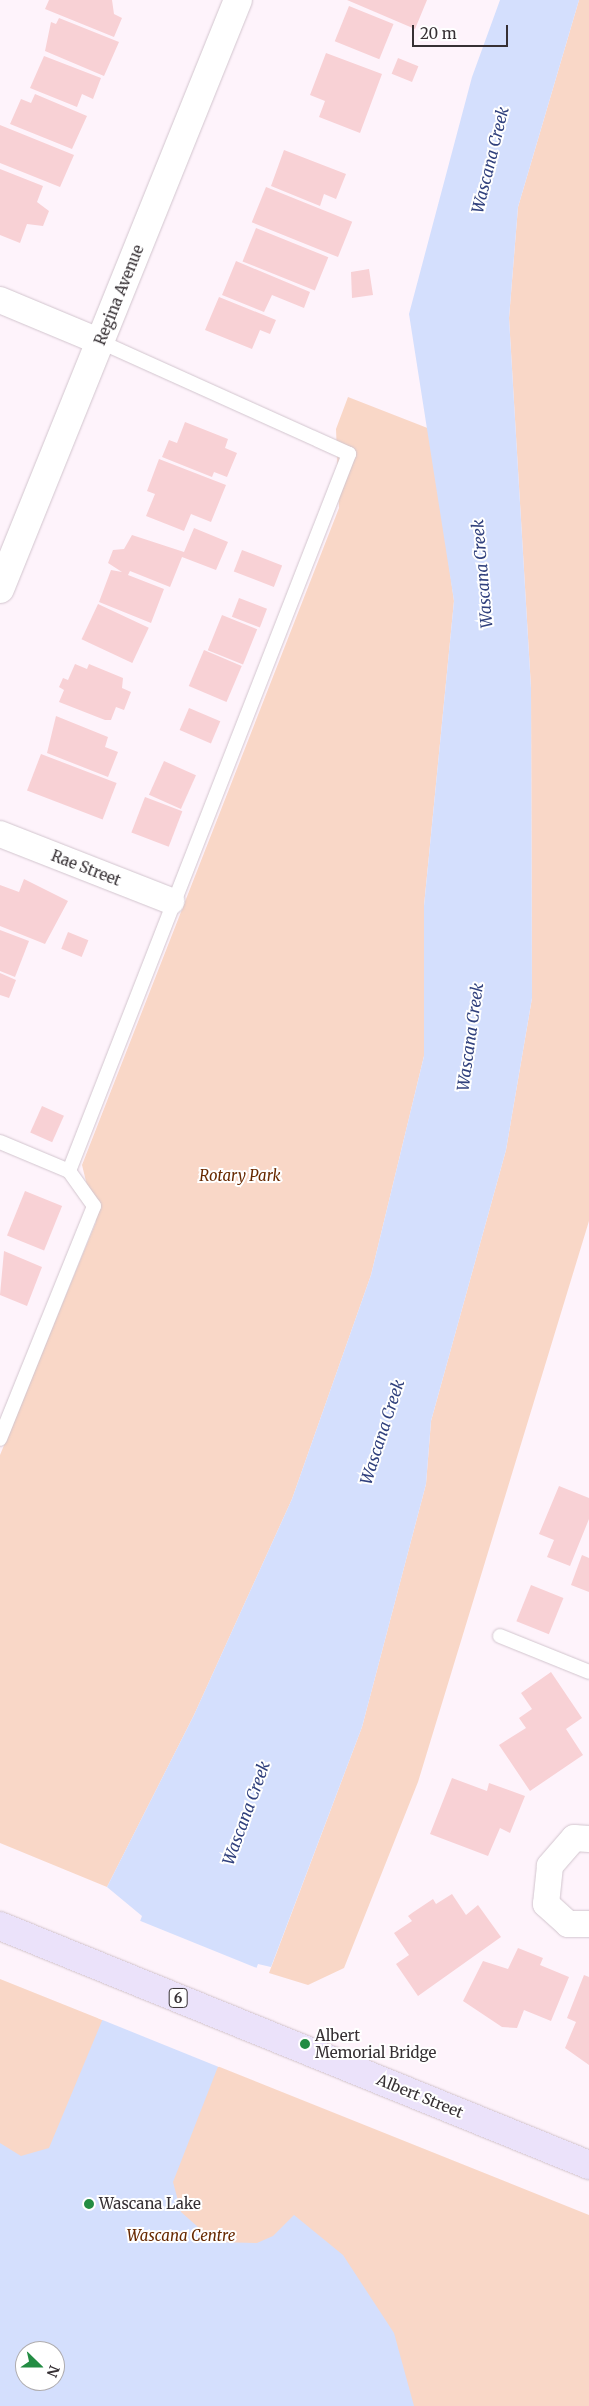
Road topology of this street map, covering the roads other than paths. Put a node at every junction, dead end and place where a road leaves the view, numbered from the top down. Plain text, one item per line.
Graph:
1 (238, 0) edge
2 (0, 300) edge
3 (101, 342) junction
4 (0, 589) edge
5 (0, 834) edge
6 (171, 901) junction
7 (0, 1142) edge
8 (68, 1171) junction
9 (0, 1439) edge
10 (500, 1636) dead end
11 (589, 1672) edge
12 (589, 1839) edge
13 (589, 1924) edge
14 (0, 1926) edge
15 (589, 2165) edge

1 - 3 street, Regina Avenue
2 - 3 street
3 - 4 street, Regina Avenue
3 - 6 lane
5 - 6 street, Rae Street
6 - 8 lane
7 - 8 lane
8 - 9 lane
10 - 11 lane
12 - 13 street
14 - 15 main road, Albert Street / 6

